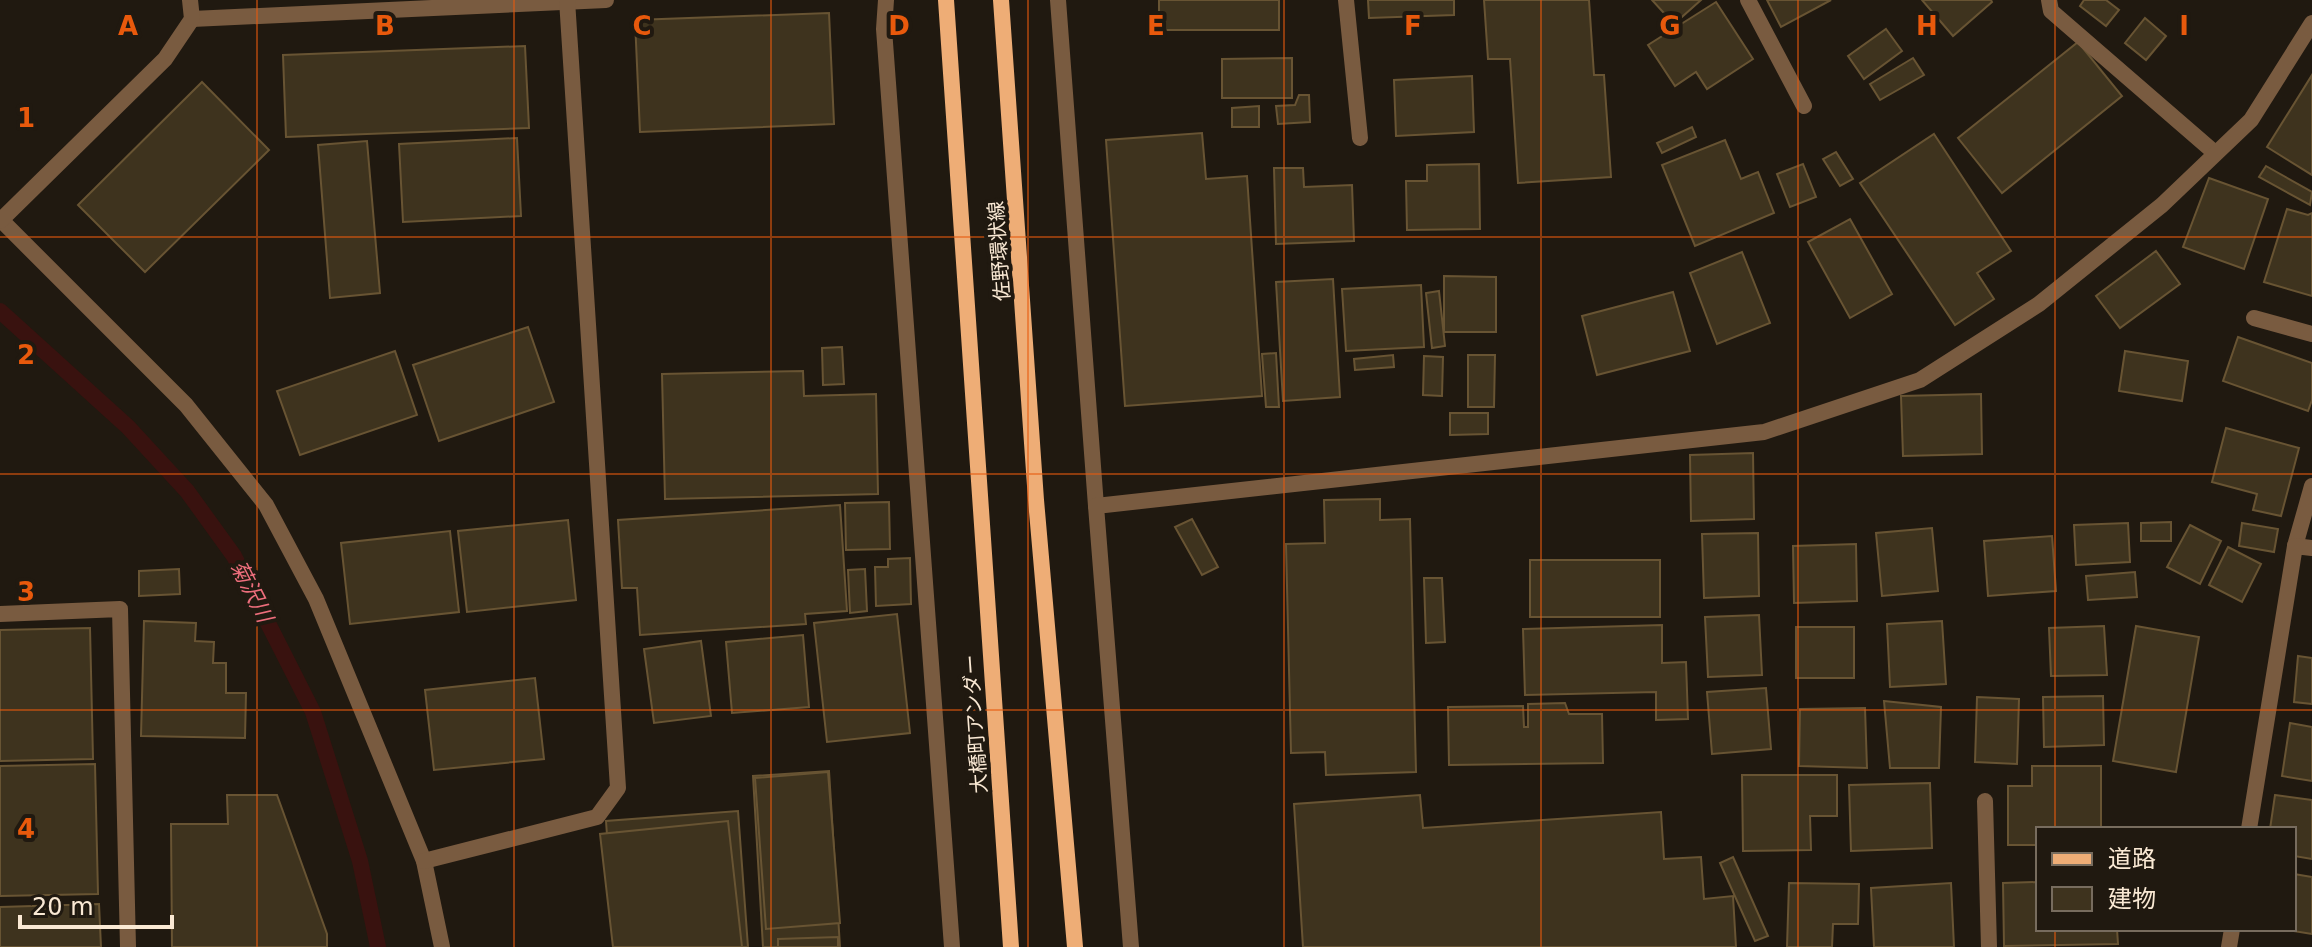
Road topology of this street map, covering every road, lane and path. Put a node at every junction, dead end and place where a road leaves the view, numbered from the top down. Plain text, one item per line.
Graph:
1 (190, 0) edge
2 (606, 0) edge
3 (886, 0) edge
4 (946, 0) edge
5 (1001, 0) edge
6 (1058, 0) edge
7 (1346, 0) edge
8 (1748, 0) edge
9 (2049, 0) edge
10 (567, 1) edge
11 (192, 19) junction
12 (2312, 23) edge
13 (1804, 106) dead end
14 (1360, 138) dead end
15 (2215, 153) junction
16 (0, 220) edge
17 (2254, 318) dead end
18 (2312, 334) edge
19 (2312, 486) edge
20 (979, 499) joint
21 (1096, 506) junction
22 (2304, 547) edge
23 (0, 614) edge
24 (1985, 801) dead end
25 (2249, 827) edge
26 (424, 861) junction
27 (128, 947) edge
28 (442, 947) edge
29 (952, 947) edge
30 (1011, 947) edge
31 (1075, 947) edge
32 (1131, 947) edge
33 (1989, 947) edge

1 - 11 street
2 - 10 street
3 - 29 street
4 - 20 main road, 佐野環状線
5 - 31 main road, 佐野環状線
6 - 21 street
7 - 14 street
8 - 13 street
9 - 15 street
10 - 11 street
10 - 26 street
11 - 16 street
12 - 15 street
15 - 21 street
16 - 26 street
17 - 18 street
19 - 22 street
20 - 30 main road, 大橋町アンダー
21 - 32 street
22 - 25 street
23 - 27 street
24 - 33 street
26 - 28 street

